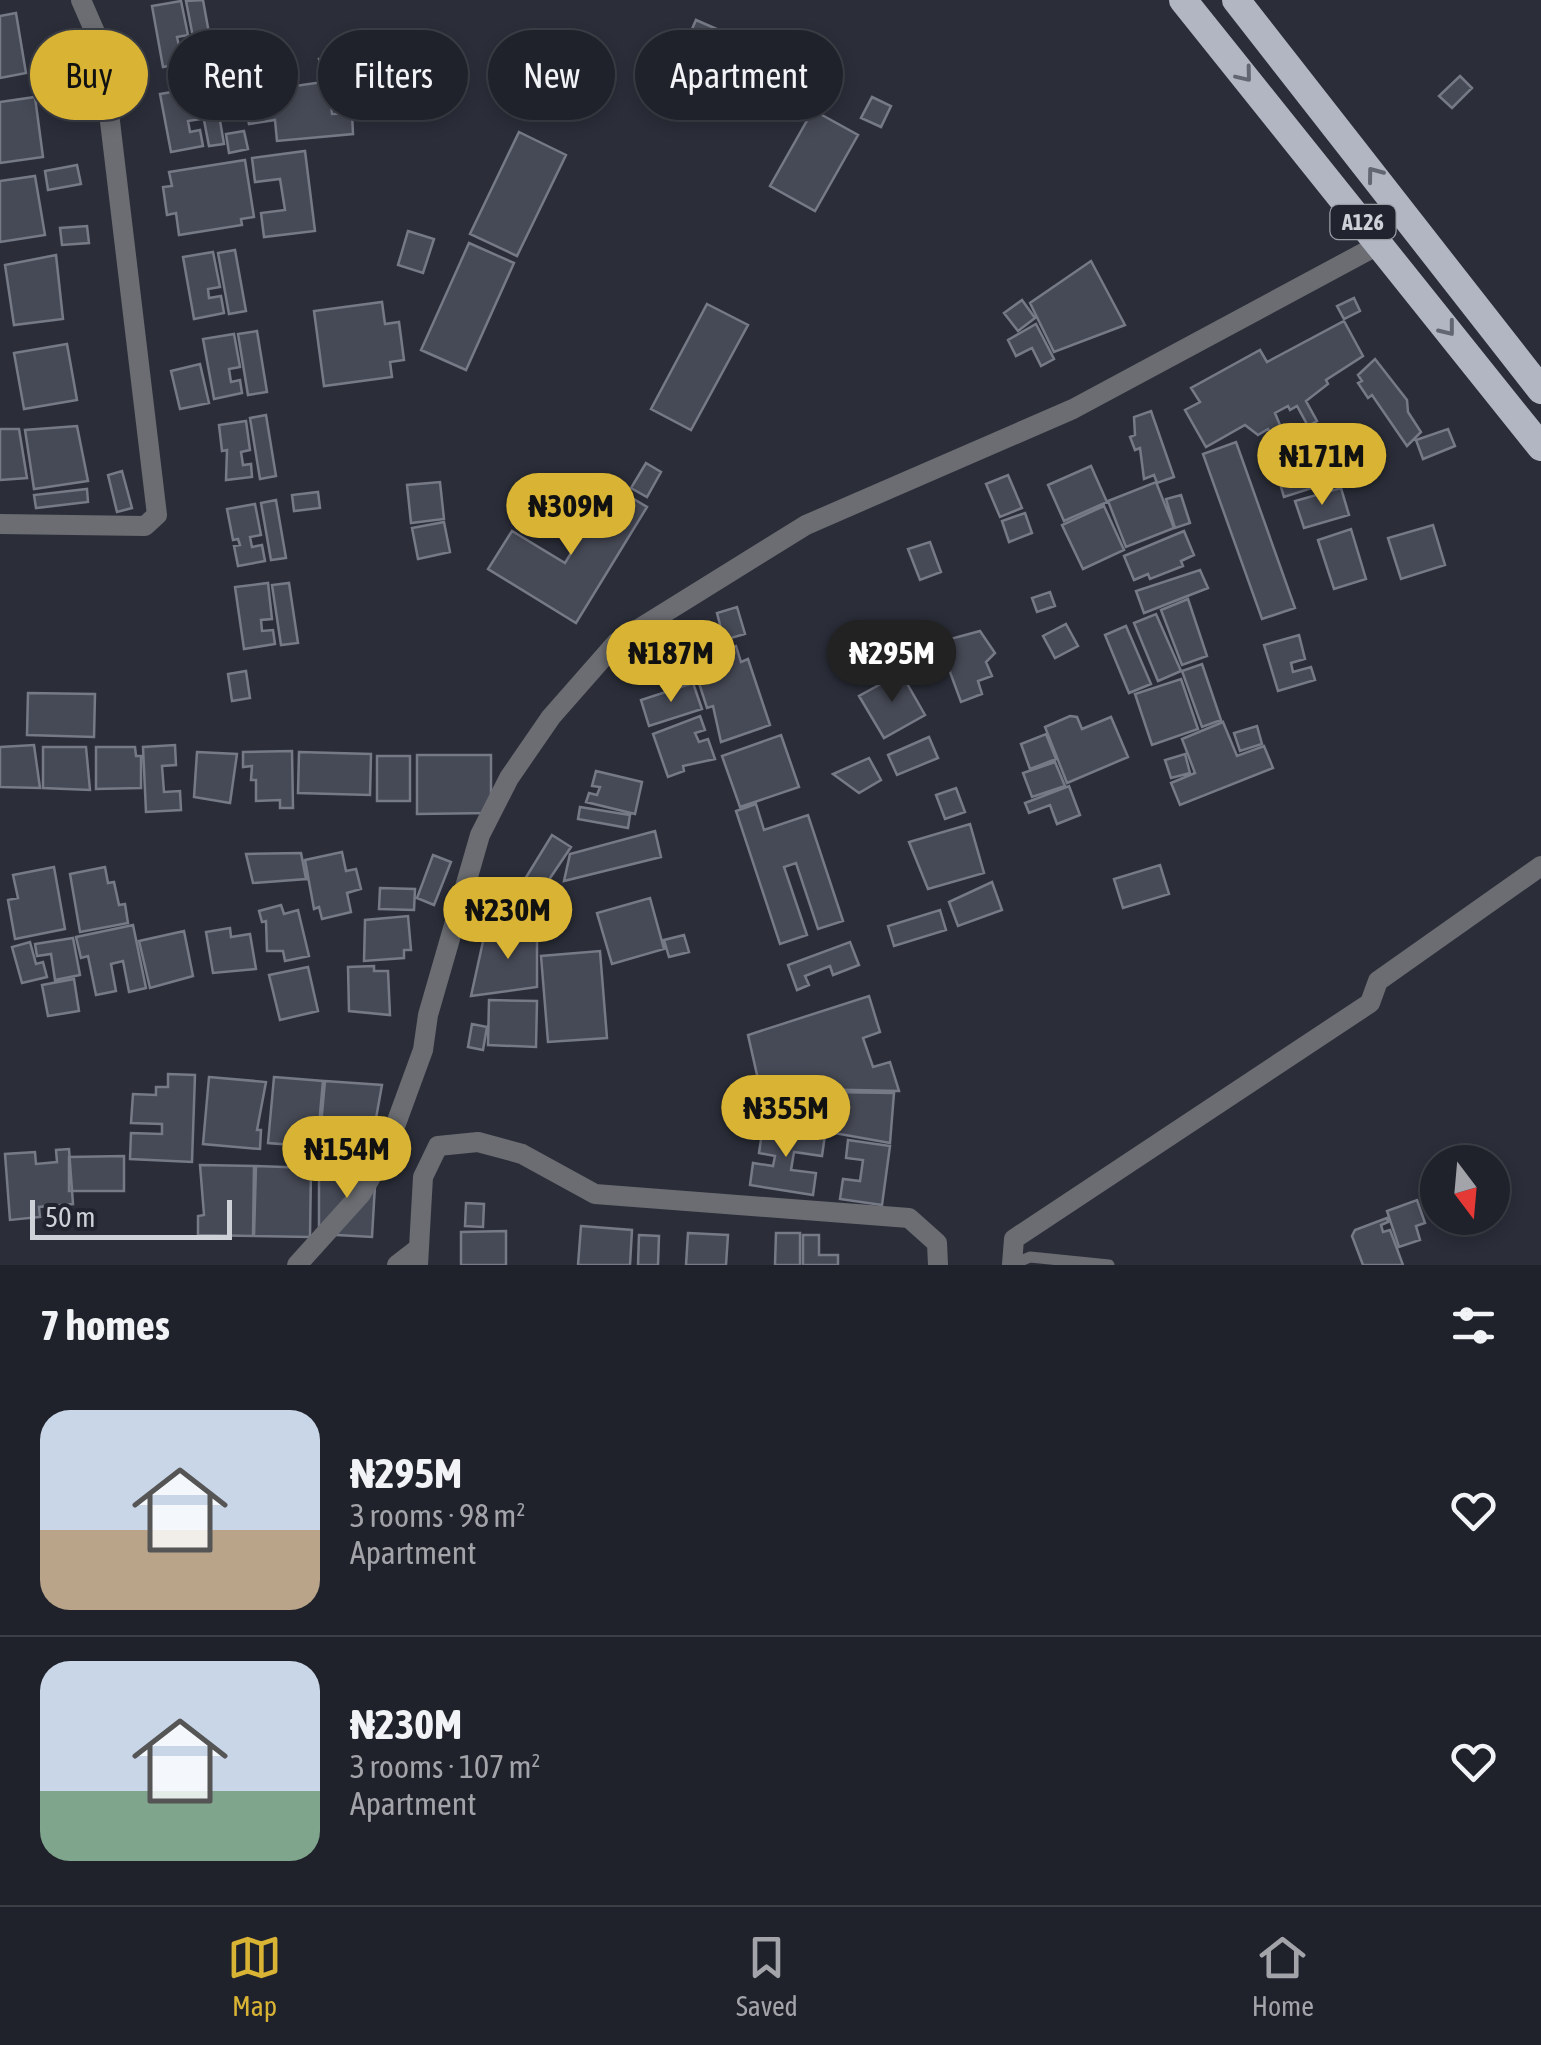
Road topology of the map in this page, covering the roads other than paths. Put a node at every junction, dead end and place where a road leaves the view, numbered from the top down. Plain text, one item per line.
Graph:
1 (81, 0) edge
2 (1183, 0) edge
3 (1236, 0) edge
4 (1380, 244) junction
5 (1541, 390) edge
6 (1541, 447) edge
7 (0, 524) edge
8 (1541, 866) edge
9 (418, 1256) edge
10 (1011, 1264) edge
11 (297, 1265) edge
12 (397, 1265) edge
13 (938, 1265) edge
14 (1109, 1265) edge

1 - 7 street
2 -> 4 highway, A126
5 -> 3 highway, A126
4 -> 6 highway, A126
4 - 11 street
8 - 10 street
9 - 12 street
9 - 13 street
10 - 14 lane

